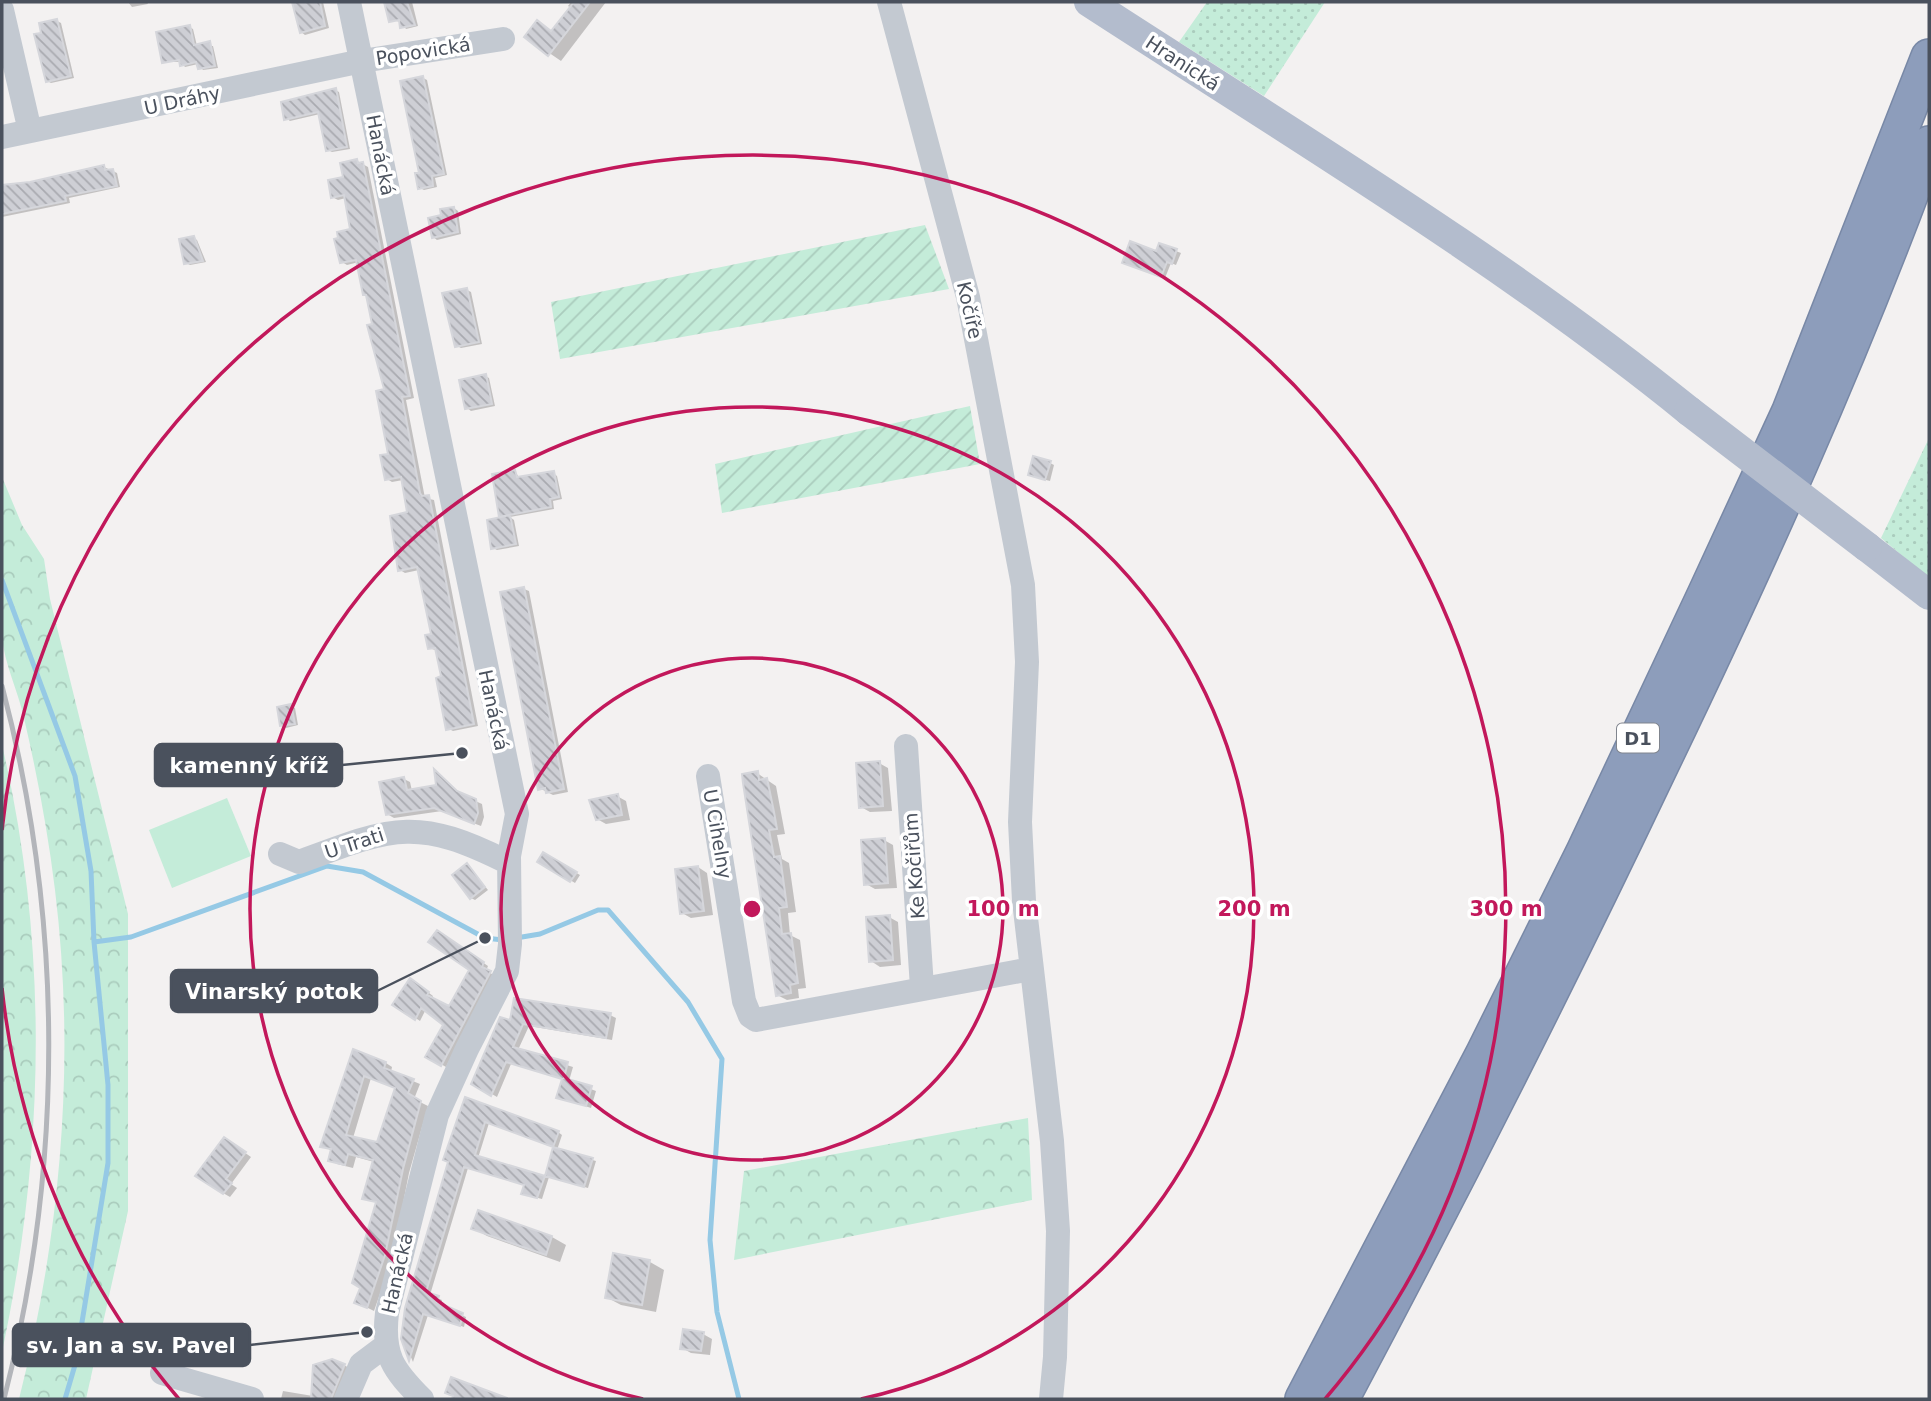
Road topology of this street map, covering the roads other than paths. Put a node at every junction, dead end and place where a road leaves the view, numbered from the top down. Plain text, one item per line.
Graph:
1 (349, 2) edge
2 (889, 2) edge
3 (1089, 2) edge
4 (2, 10) edge
5 (503, 39) dead end
6 (1929, 57) edge
7 (362, 61) junction
8 (30, 131) junction
9 (2, 137) edge
10 (1929, 144) edge
11 (1929, 595) edge
12 (906, 746) dead end
13 (708, 776) dead end
14 (280, 854) dead end
15 (509, 863) junction
16 (1031, 969) junction
17 (922, 987) junction
18 (385, 1346) junction
19 (162, 1373) dead end
20 (252, 1399) edge
21 (346, 1399) edge
22 (422, 1399) edge
23 (1051, 1399) edge
24 (1303, 1399) edge
25 (1340, 1399) edge

1 - 7 street, Popovická
2 - 16 street, Kočíře
3 - 11 main road, Hranická, bridge
4 - 8 street
5 - 7 street, Popovická
6 - 24 highway, D1
7 - 8 street, U Dráhy
7 - 15 street, Hanácká
8 - 9 street, U Dráhy
10 - 25 highway, D1
12 - 17 street, Ke Kočiřům
13 - 17 street, U Cihelny
14 - 15 street, U Trati
15 - 18 street, Hanácká
16 - 17 street
16 - 23 street, Kočíře
18 - 21 street
18 - 22 street
19 - 20 street

